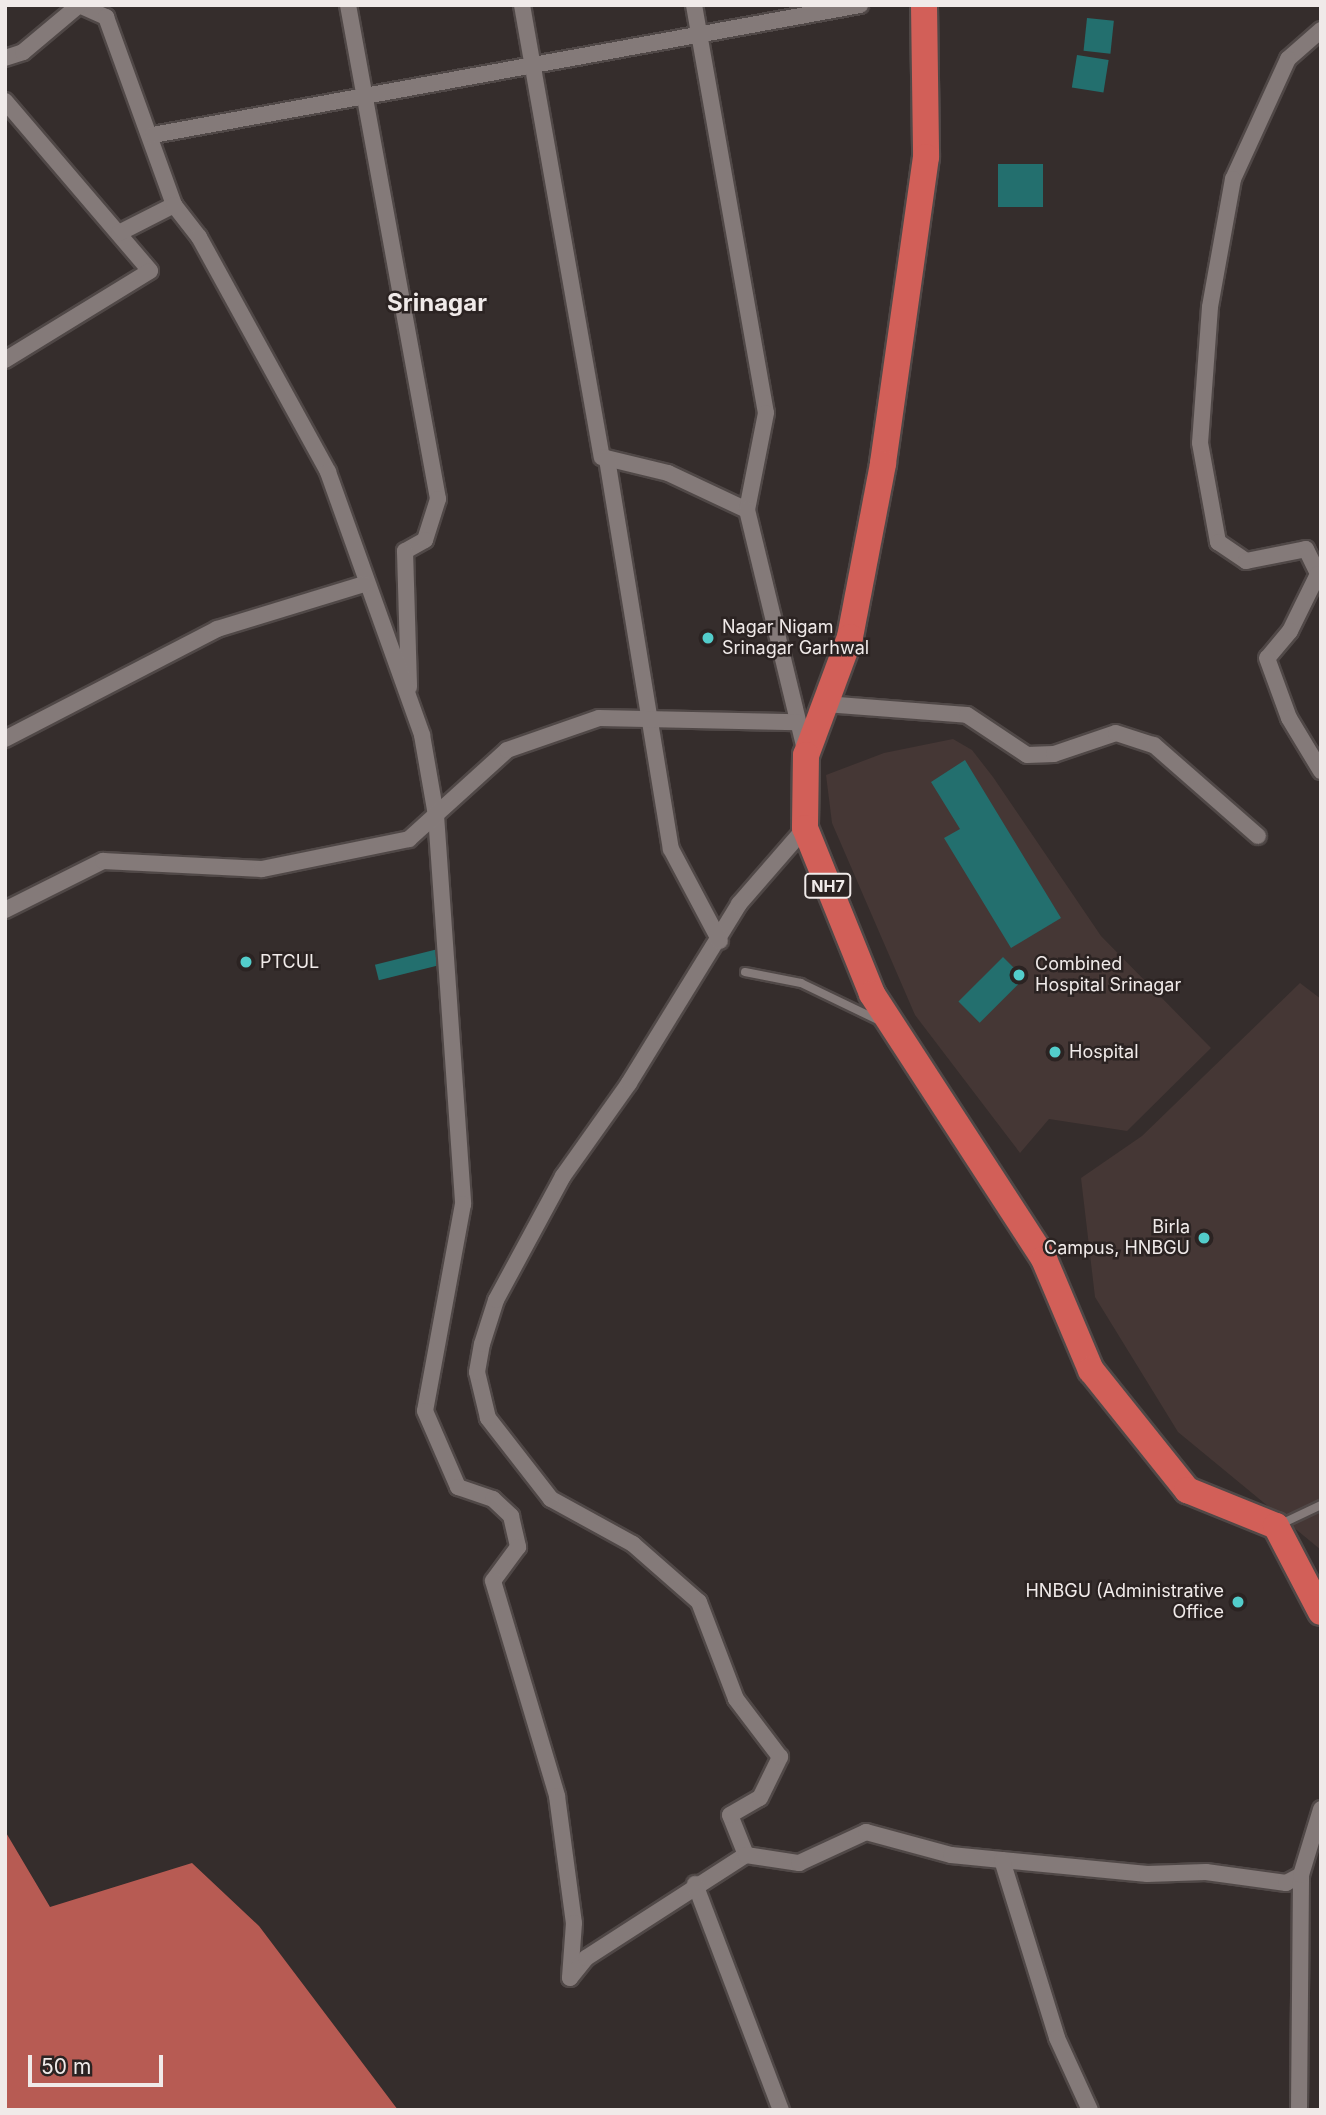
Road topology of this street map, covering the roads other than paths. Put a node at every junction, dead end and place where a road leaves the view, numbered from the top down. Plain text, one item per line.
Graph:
1 (79, 5) edge
2 (348, 5) edge
3 (522, 5) edge
4 (694, 5) edge
5 (860, 5) edge
6 (924, 5) edge
7 (1321, 30) edge
8 (699, 36) junction
9 (5, 58) edge
10 (533, 68) junction
11 (365, 97) junction
12 (5, 101) edge
13 (153, 135) junction
14 (174, 205) junction
15 (119, 233) junction
16 (5, 360) edge
17 (607, 459) junction
18 (747, 510) junction
19 (364, 584) junction
20 (409, 700) junction
21 (825, 704) junction
22 (654, 719) junction
23 (797, 722) junction
24 (5, 739) edge
25 (806, 755) junction
26 (1321, 771) edge
27 (436, 815) junction
28 (805, 828) junction
29 (1258, 836) dead end
30 (5, 910) edge
31 (720, 941) junction
32 (746, 972) dead end
33 (895, 1028) junction
34 (1321, 1505) edge
35 (1276, 1526) junction
36 (1321, 1612) edge
37 (1321, 1809) edge
38 (746, 1855) junction
39 (1002, 1860) junction
40 (1301, 1875) junction
41 (695, 1884) junction
42 (781, 2110) edge
43 (1090, 2110) edge
44 (1299, 2110) edge

1 - 9 street
1 - 13 street
2 - 11 street
3 - 10 street
4 - 8 street
5 - 8 street
6 - 21 highway, NH7
7 - 26 street
8 - 10 street
8 - 18 street
10 - 11 street
10 - 17 street
11 - 13 street
11 - 20 street
12 - 15 street
13 - 14 street
14 - 15 street
14 - 19 street
15 - 16 street
17 - 18 street
17 - 22 street
18 - 23 street
19 - 20 street
19 - 24 street
20 - 27 street
21 - 25 highway, NH7
21 - 29 street
22 - 23 street
22 - 27 street
22 - 31 street
23 - 25 street
25 - 28 highway, NH7
27 - 30 street
27 - 41 street
28 - 31 street
28 - 33 highway, NH7
31 - 38 street
32 - 33 lane
33 - 35 highway, NH7
34 - 35 lane
35 - 36 highway
37 - 40 street
38 - 39 street
38 - 41 street
39 - 40 street
39 - 43 street
40 - 44 street
41 - 42 street

